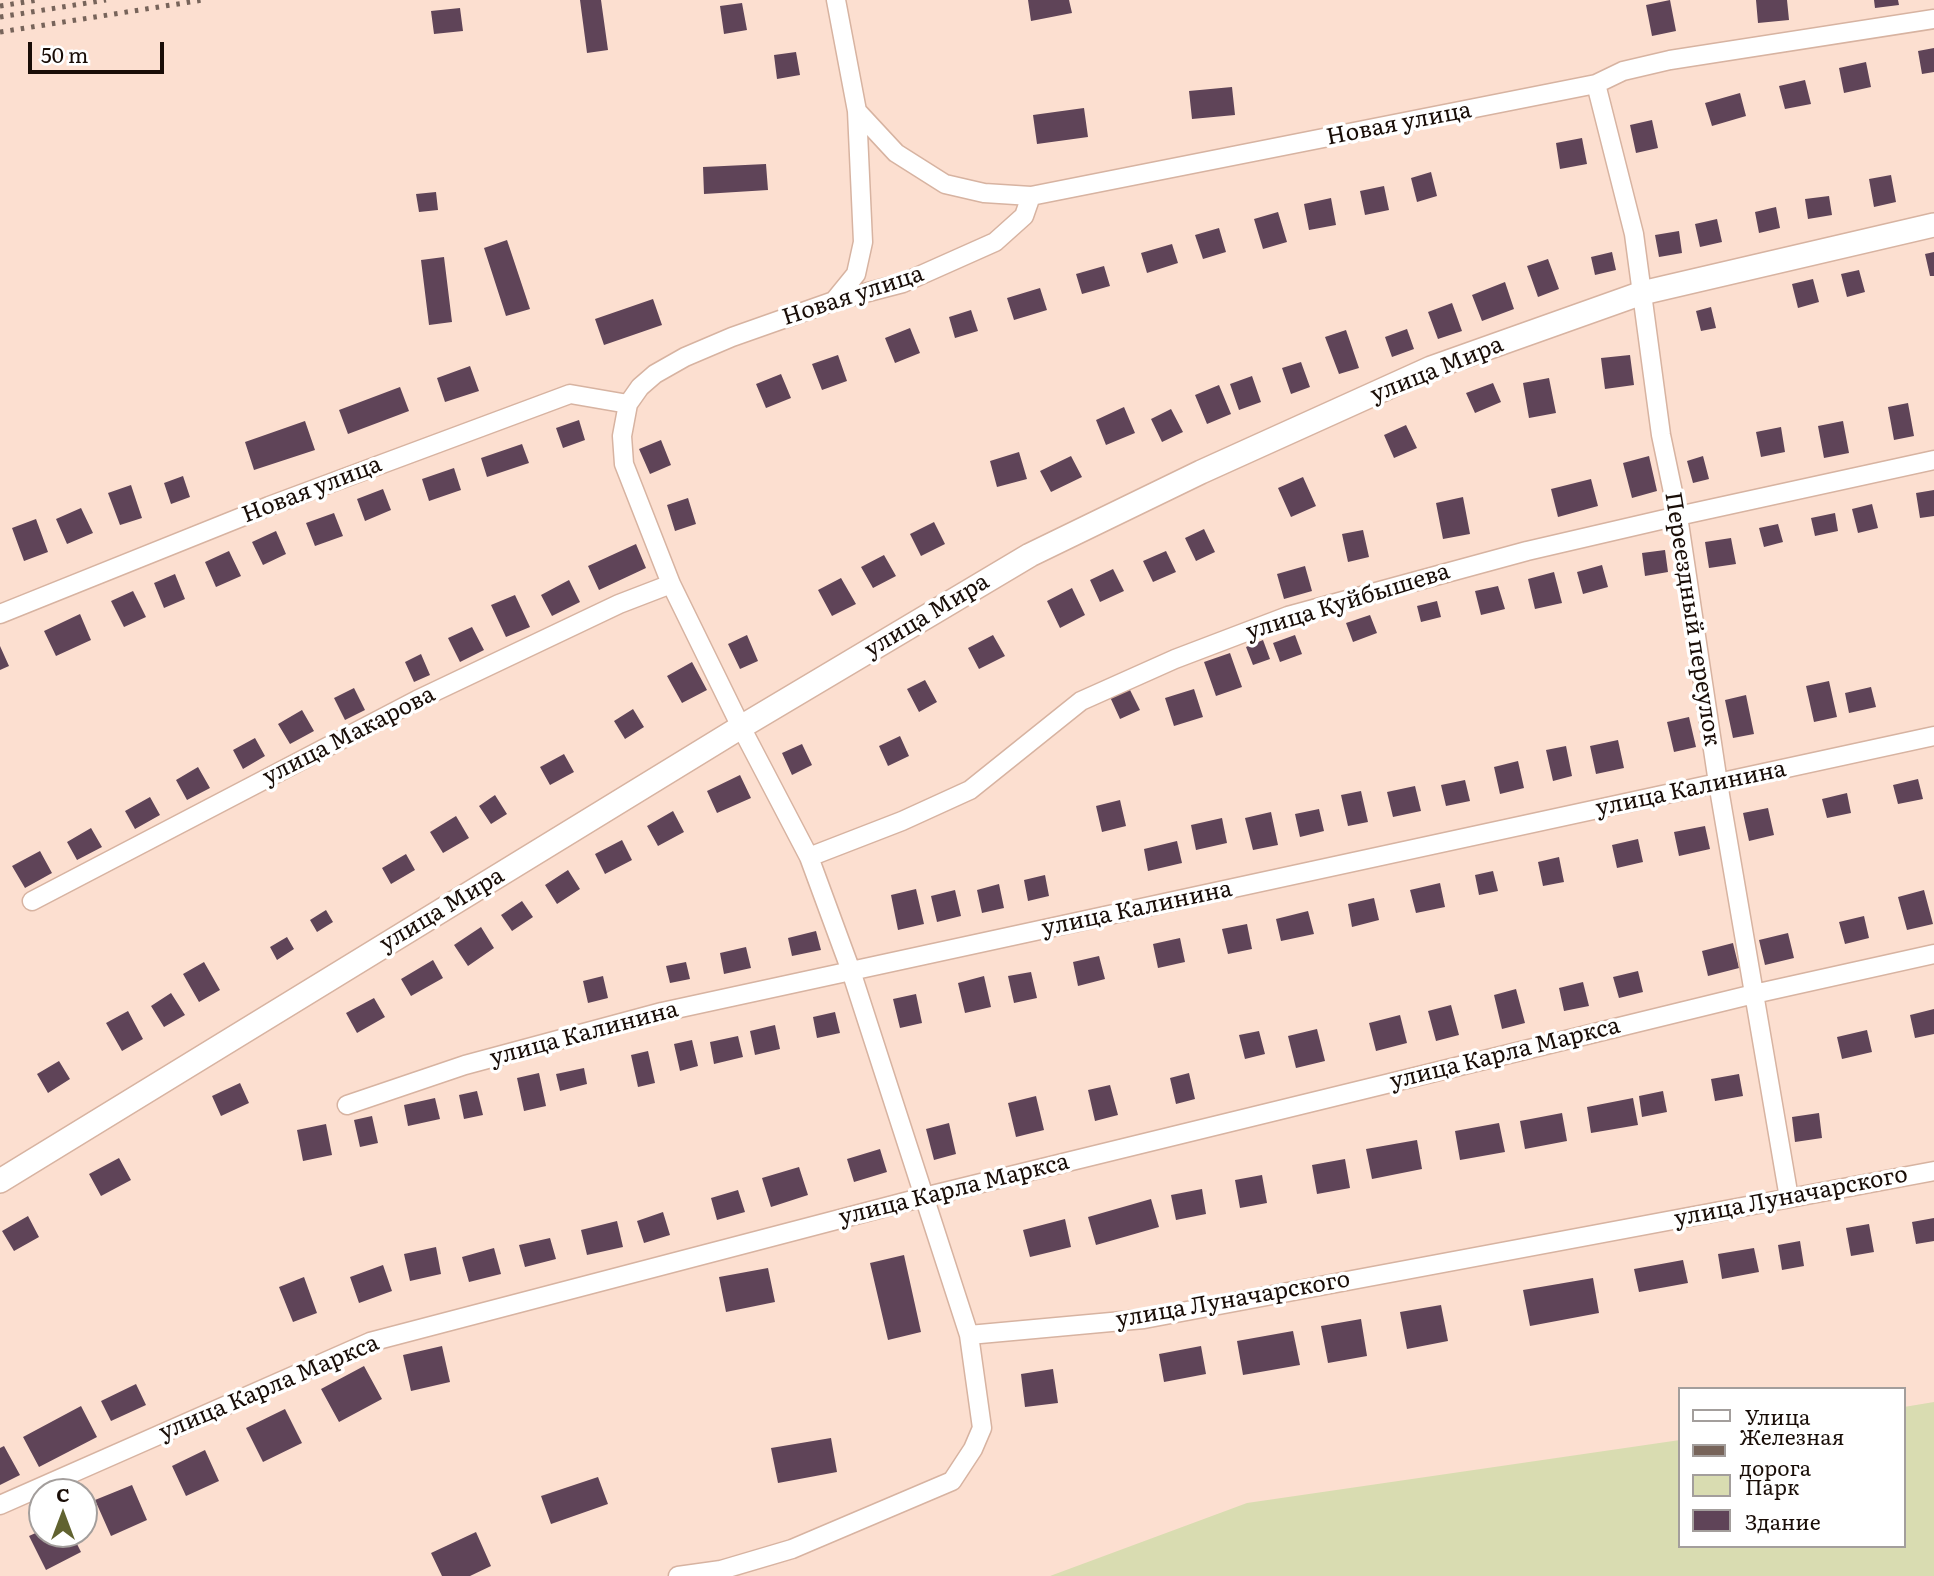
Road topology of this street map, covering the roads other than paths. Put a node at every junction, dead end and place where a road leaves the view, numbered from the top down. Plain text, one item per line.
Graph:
1 (836, 0) edge
2 (1934, 19) edge
3 (1596, 84) junction
4 (858, 111) junction
5 (1031, 196) junction
6 (1934, 225) edge
7 (1642, 293) junction
8 (834, 301) junction
9 (628, 404) junction
10 (1934, 460) edge
11 (1678, 516) junction
12 (671, 583) junction
13 (0, 614) edge
14 (741, 727) junction
15 (1934, 736) edge
16 (1718, 783) junction
17 (809, 857) junction
18 (32, 901) dead end
19 (1934, 954) edge
20 (851, 971) junction
21 (1754, 994) junction
22 (347, 1105) dead end
23 (1934, 1171) edge
24 (0, 1181) edge
25 (924, 1197) junction
26 (1789, 1198) junction
27 (969, 1335) junction
28 (0, 1505) edge
29 (678, 1576) edge

1 - 4 street
2 - 3 street, Новая улица
3 - 5 street, Новая улица
3 - 7 street, Переездный переулок
4 - 5 street
4 - 8 street
5 - 8 street, Новая улица
6 - 7 street, улица Мира
7 - 11 street, Переездный переулок
7 - 14 street, улица Мира
8 - 9 street, Новая улица
9 - 12 street
9 - 13 street, Новая улица
10 - 11 street, улица Куйбышева
11 - 16 street, Переездный переулок
11 - 17 street, улица Куйбышева
12 - 14 street
12 - 18 street, улица Макарова
14 - 17 street
14 - 24 street, улица Мира
15 - 16 street, улица Калинина
16 - 20 street, улица Калинина
16 - 21 street, Переездный переулок
17 - 20 street
19 - 21 street, улица Карла Маркса
20 - 22 street, улица Калинина
20 - 25 street
21 - 25 street, улица Карла Маркса
21 - 26 street, Переездный переулок
23 - 26 street, улица Луначарского
25 - 27 street
25 - 28 street, улица Карла Маркса
26 - 27 street, улица Луначарского
27 - 29 street

